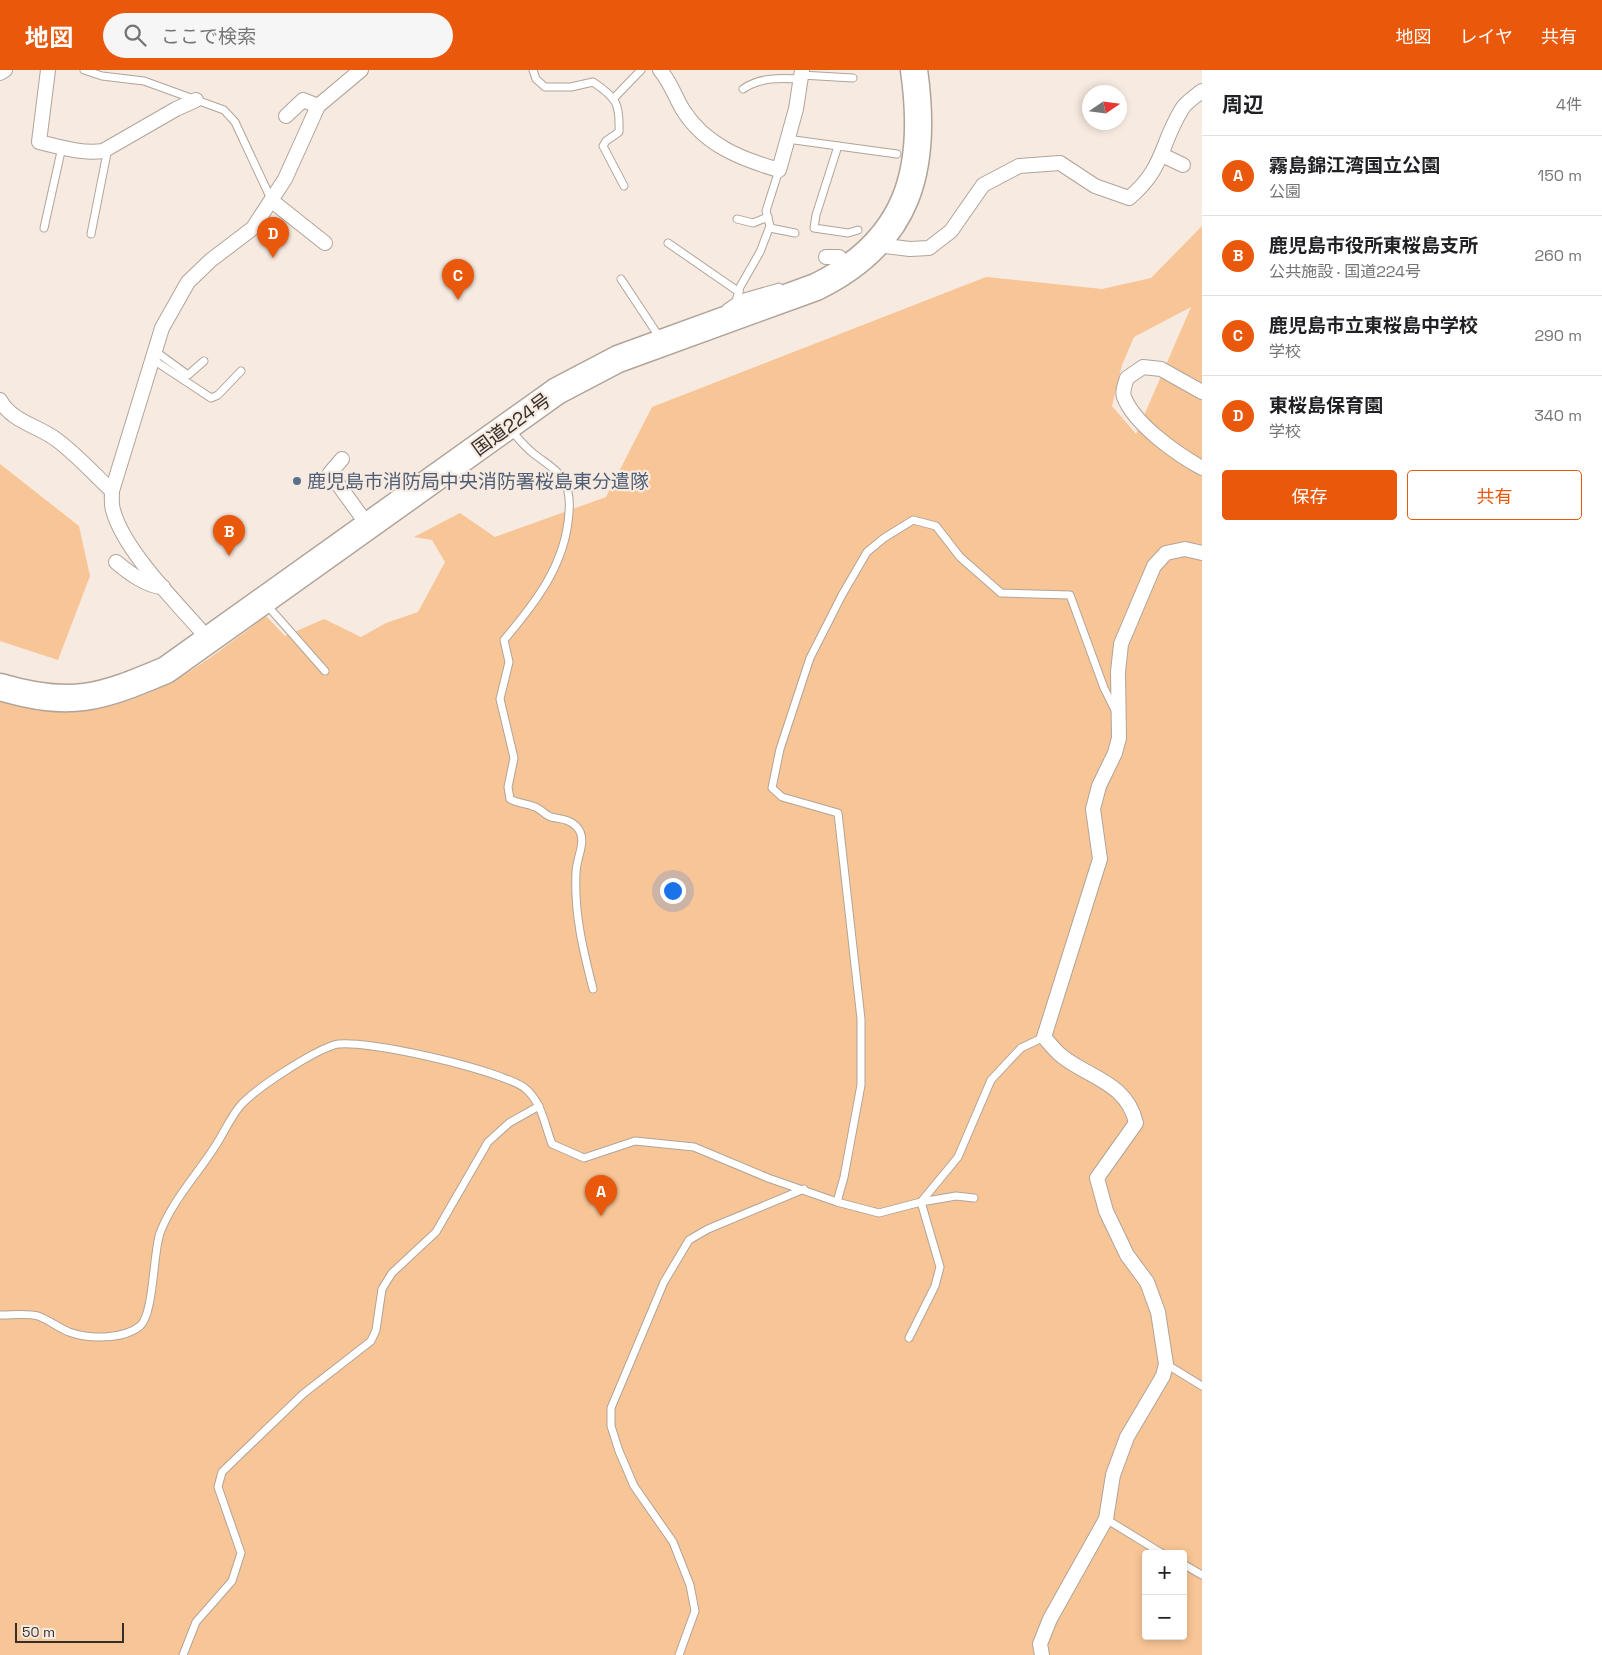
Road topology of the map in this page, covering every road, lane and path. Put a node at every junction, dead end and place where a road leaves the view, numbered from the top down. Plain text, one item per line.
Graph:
1 (5, 70) edge
2 (48, 70) edge
3 (84, 70) edge
4 (361, 70) edge
5 (533, 70) edge
6 (641, 70) edge
7 (660, 70) edge
8 (914, 70) edge
9 (0, 73) edge
10 (801, 75) edge
11 (853, 78) dead end
12 (743, 90) dead end
13 (1202, 91) edge
14 (613, 99) junction
15 (196, 100) junction
16 (318, 106) junction
17 (286, 116) dead end
18 (787, 139) junction
19 (838, 146) junction
20 (62, 147) junction
21 (108, 148) junction
22 (897, 154) dead end
23 (1162, 155) junction
24 (1183, 165) dead end
25 (778, 170) junction
26 (624, 186) dead end
27 (272, 201) junction
28 (768, 217) junction
29 (737, 219) dead end
30 (44, 228) dead end
31 (770, 228) junction
32 (91, 234) dead end
33 (795, 234) dead end
34 (874, 235) junction
35 (325, 243) dead end
36 (668, 243) dead end
37 (824, 270) junction
38 (621, 279) dead end
39 (789, 285) dead end
40 (738, 296) junction
41 (704, 328) junction
42 (663, 342) junction
43 (154, 355) junction
44 (204, 361) dead end
45 (241, 371) dead end
46 (1202, 392) edge
47 (0, 400) edge
48 (508, 427) junction
49 (342, 460) dead end
50 (1202, 468) edge
51 (112, 491) junction
52 (369, 527) junction
53 (1202, 553) edge
54 (116, 562) dead end
55 (164, 587) junction
56 (264, 602) junction
57 (210, 641) junction
58 (326, 671) dead end
59 (0, 687) edge
60 (1119, 717) junction
61 (593, 989) dead end
62 (1044, 1037) junction
63 (539, 1106) junction
64 (804, 1189) junction
65 (974, 1198) dead end
66 (836, 1202) junction
67 (921, 1202) junction
68 (0, 1315) edge
69 (909, 1338) dead end
70 (1166, 1364) junction
71 (1202, 1386) edge
72 (1106, 1519) junction
73 (1156, 1550) edge
74 (1187, 1566) edge
75 (1202, 1575) edge
76 (183, 1655) edge
77 (679, 1655) edge
78 (1042, 1655) edge

1 - 9 street
2 - 20 street
3 - 15 lane
4 - 16 street
5 - 14 lane
6 - 14 lane
7 - 25 street
8 - 34 highway, 国道224号
10 - 11 lane
10 - 12 lane
10 - 18 street
13 - 23 street
14 - 26 lane
15 - 21 street
15 - 27 lane
16 - 17 street
16 - 27 street
18 - 19 lane
18 - 25 street
19 - 22 lane
19 - 34 lane
20 - 21 street
20 - 30 lane
21 - 32 lane
23 - 24 street
23 - 34 street
25 - 28 lane
27 - 35 street
27 - 43 street
28 - 29 lane
28 - 31 lane
31 - 33 lane
31 - 40 lane
34 - 37 street
34 - 37 highway, 国道224号
36 - 40 lane
37 - 41 highway, 国道224号
38 - 42 lane
39 - 40 lane
40 - 41 lane
41 - 42 highway, 国道224号
42 - 48 highway, 国道224号
43 - 44 lane
43 - 45 lane
43 - 51 street
46 - 50 street
47 - 51 street
48 - 52 highway, 国道224号
48 - 61 lane
49 - 52 street
51 - 55 street
52 - 56 highway, 国道224号
53 - 60 street
54 - 55 street
55 - 57 street
56 - 57 highway, 国道224号
56 - 58 lane
57 - 59 highway, 国道224号
60 - 62 street
60 - 66 lane
62 - 67 lane
62 - 70 street
63 - 64 lane
63 - 68 lane
63 - 76 lane
64 - 66 lane
64 - 77 lane
65 - 67 lane
66 - 67 lane
67 - 69 lane
70 - 71 lane
70 - 72 street
72 - 73 lane
72 - 78 street
74 - 75 lane

